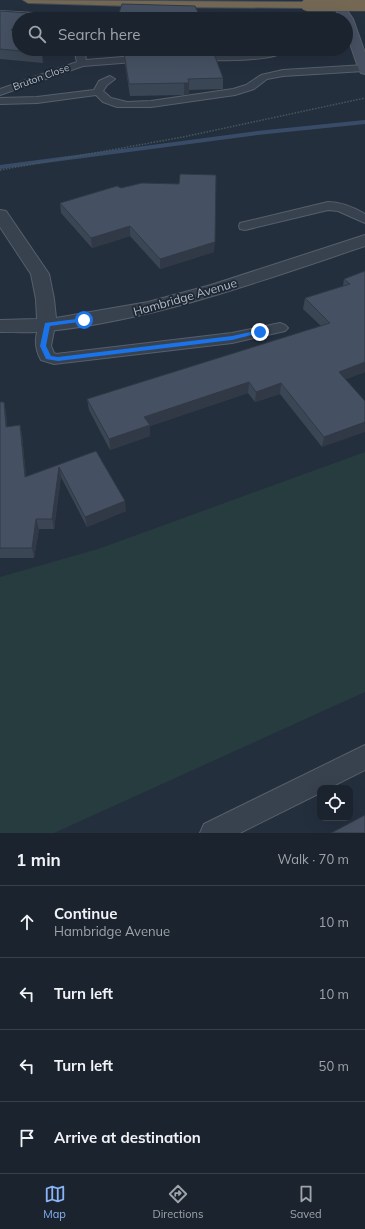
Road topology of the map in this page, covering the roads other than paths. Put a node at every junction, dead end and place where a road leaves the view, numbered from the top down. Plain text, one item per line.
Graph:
1 (28, 0) edge
2 (336, 0) edge
3 (365, 6) edge
4 (343, 12) edge
5 (0, 14) edge
6 (12, 15) edge
7 (353, 37) edge
8 (80, 56) edge
9 (156, 56) edge
10 (189, 56) edge
11 (253, 56) edge
12 (82, 63) junction
13 (364, 69) edge
14 (110, 79) dead end
15 (0, 92) edge
16 (98, 92) junction
17 (0, 101) edge
18 (0, 215) edge
19 (365, 219) edge
20 (246, 226) dead end
21 (365, 240) edge
22 (47, 325) junction
23 (0, 326) edge
24 (280, 328) dead end
25 (365, 756) edge
26 (213, 833) edge

1 - 3 highway, bridge
2 - 4 street
5 - 6 lane
7 - 13 street
8 - 12 lane
9 - 12 lane, Bruton Close
10 - 11 lane
12 - 15 lane, Bruton Close
13 - 16 lane
14 - 16 lane
16 - 17 lane
18 - 22 street
19 - 20 lane
21 - 22 street, Hambridge Avenue
22 - 23 street, Hambridge Avenue
22 - 24 lane
25 - 26 lane

